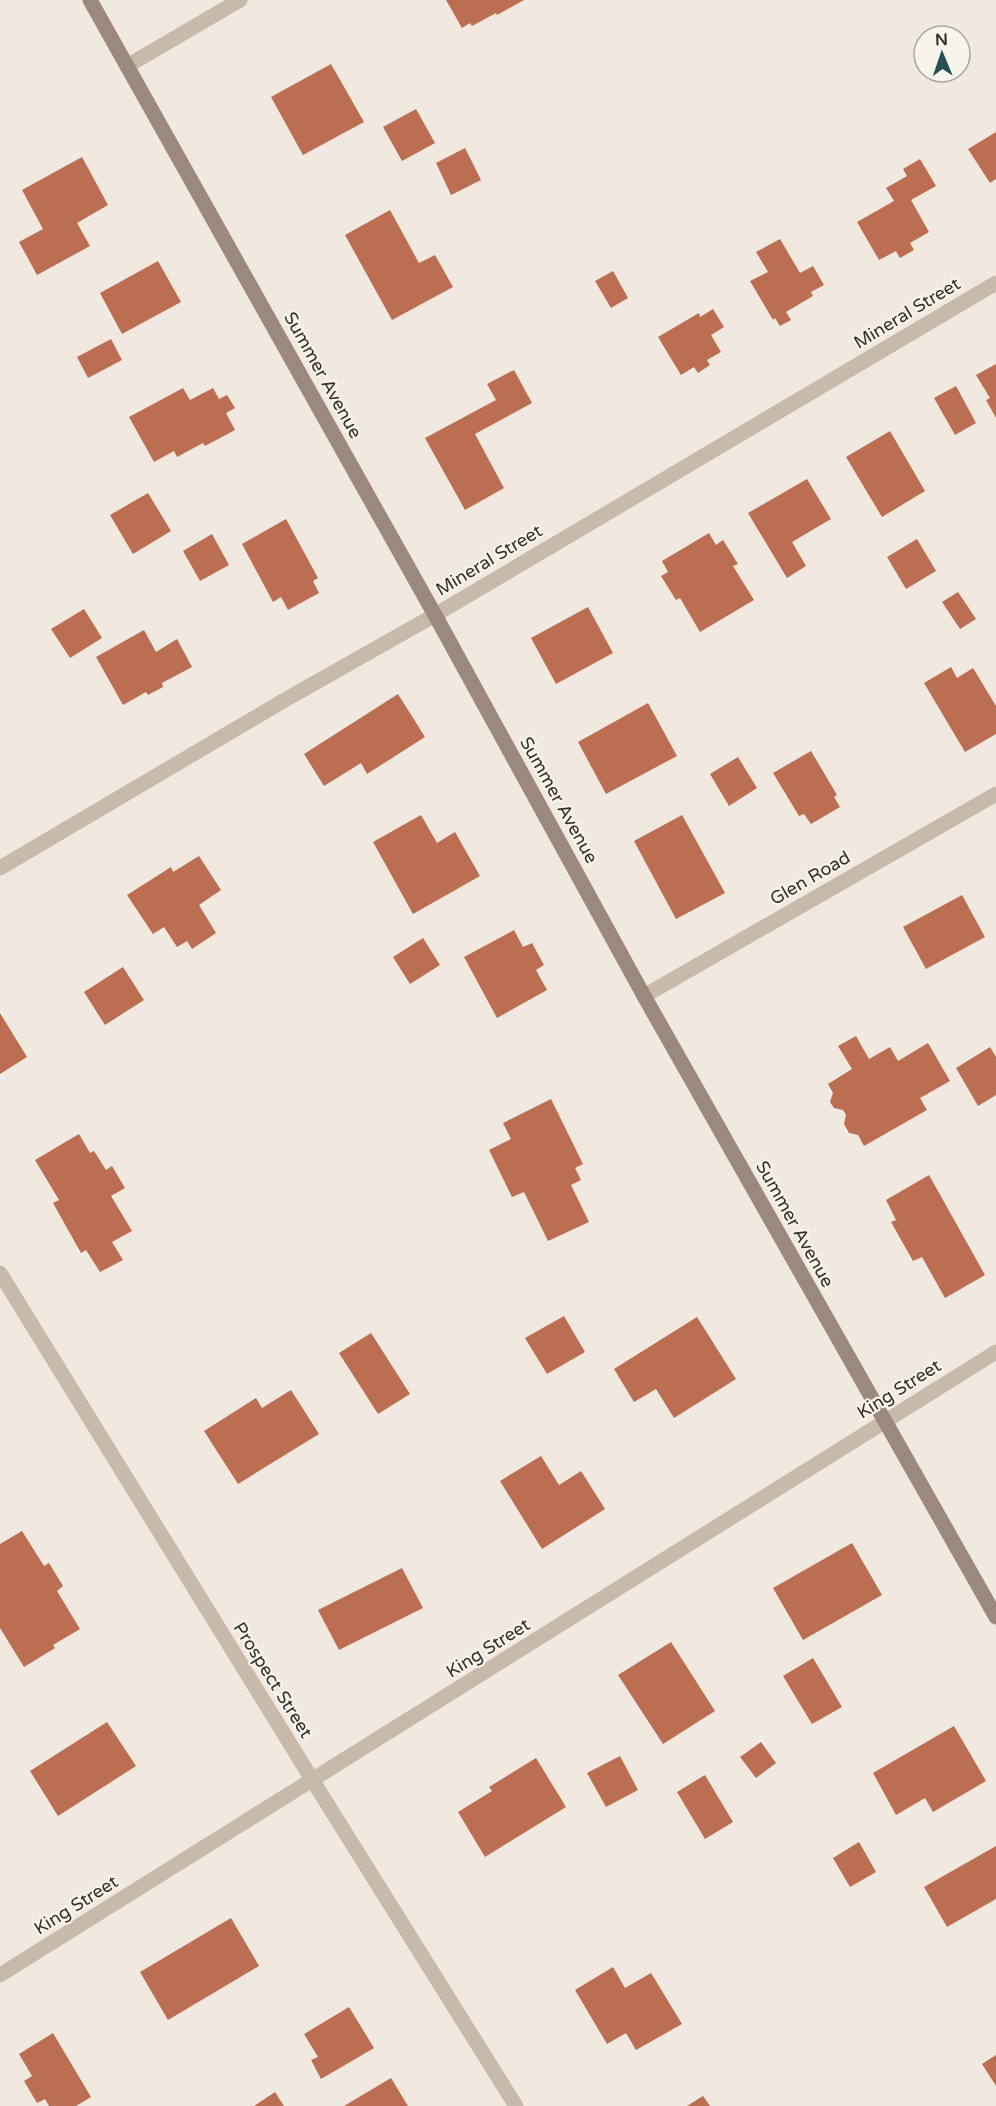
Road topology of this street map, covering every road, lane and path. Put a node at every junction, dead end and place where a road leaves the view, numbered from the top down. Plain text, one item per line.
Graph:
1 (90, 0) edge
2 (240, 0) edge
3 (127, 66) junction
4 (996, 283) edge
5 (435, 615) junction
6 (996, 794) edge
7 (0, 868) edge
8 (644, 996) junction
9 (0, 1273) edge
10 (996, 1352) edge
11 (884, 1421) junction
12 (996, 1617) edge
13 (313, 1781) junction
14 (0, 1975) edge
15 (516, 2106) edge

1 - 3 street, Summer Avenue
2 - 3 street
3 - 5 street, Summer Avenue
4 - 5 street, Mineral Street
5 - 7 street, Mineral Street
5 - 8 street, Summer Avenue
6 - 8 street, Glen Road
8 - 11 street, Summer Avenue
9 - 13 street, Prospect Street
10 - 11 street, King Street
11 - 12 street, Summer Avenue
11 - 13 street, King Street
13 - 14 street, King Street
13 - 15 street, Prospect Street

